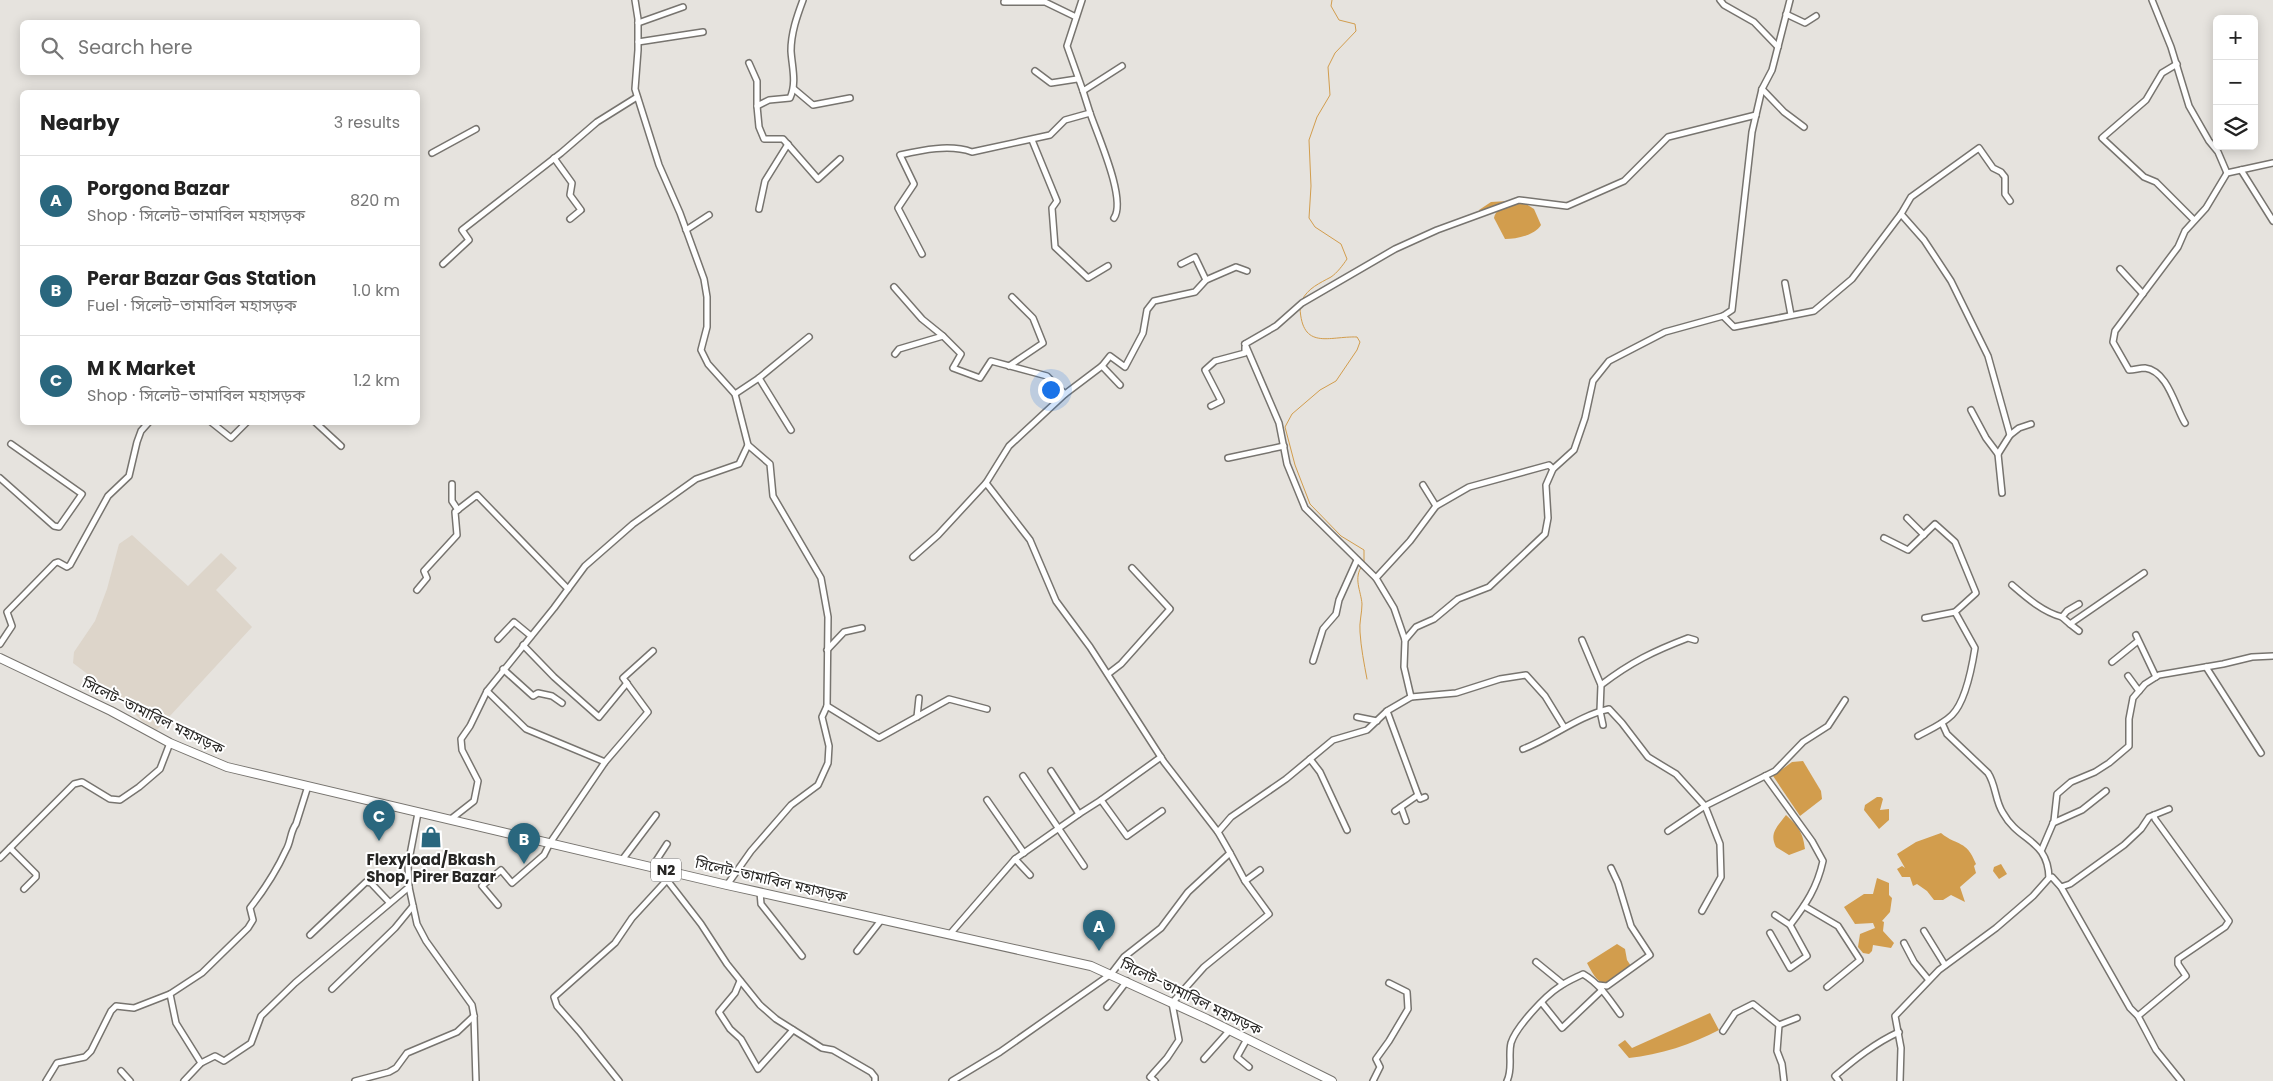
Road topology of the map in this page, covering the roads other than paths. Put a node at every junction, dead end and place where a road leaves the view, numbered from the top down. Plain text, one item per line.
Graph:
1 (635, 0) edge
2 (803, 0) edge
3 (1082, 0) edge
4 (1720, 0) edge
5 (1790, 0) edge
6 (2152, 0) edge
7 (1004, 2) dead end
8 (683, 7) dead end
9 (1786, 14) junction
10 (1816, 16) dead end
11 (1076, 17) junction
12 (638, 23) junction
13 (703, 32) dead end
14 (638, 42) junction
15 (1778, 47) junction
16 (749, 63) dead end
17 (2177, 64) junction
18 (1122, 66) dead end
19 (1035, 70) dead end
20 (1077, 78) junction
21 (794, 89) junction
22 (1762, 89) junction
23 (1083, 91) junction
24 (637, 97) junction
25 (850, 98) dead end
26 (757, 106) junction
27 (1090, 113) junction
28 (1756, 115) junction
29 (1804, 127) dead end
30 (476, 129) dead end
31 (1032, 140) junction
32 (788, 144) junction
33 (432, 153) dead end
34 (554, 158) junction
35 (840, 159) dead end
36 (2273, 163) edge
37 (2241, 170) junction
38 (2226, 173) junction
39 (2010, 201) dead end
40 (759, 209) dead end
41 (1901, 214) junction
42 (709, 215) dead end
43 (1114, 218) dead end
44 (570, 219) dead end
45 (2194, 220) junction
46 (2273, 221) edge
47 (686, 230) junction
48 (922, 254) dead end
49 (443, 264) dead end
50 (1181, 264) dead end
51 (1108, 266) dead end
52 (2120, 269) dead end
53 (1247, 271) dead end
54 (1206, 280) junction
55 (1785, 283) dead end
56 (894, 287) dead end
57 (2142, 294) junction
58 (1012, 297) dead end
59 (1791, 315) junction
60 (1723, 316) junction
61 (943, 336) junction
62 (809, 337) dead end
63 (1245, 344) junction
64 (895, 354) dead end
65 (1009, 366) junction
66 (1102, 366) junction
67 (758, 378) junction
68 (1120, 385) dead end
69 (735, 394) junction
70 (1065, 394) junction
71 (1211, 406) dead end
72 (1971, 410) dead end
73 (2186, 423) dead end
74 (2031, 424) dead end
75 (147, 425) edge
76 (215, 425) edge
77 (244, 425) edge
78 (319, 425) edge
79 (791, 430) dead end
80 (2010, 435) junction
81 (11, 444) dead end
82 (748, 445) junction
83 (341, 446) dead end
84 (1284, 446) junction
85 (1998, 454) junction
86 (1228, 458) dead end
87 (1553, 469) junction
88 (0, 478) edge
89 (986, 483) junction
90 (452, 484) dead end
91 (1424, 485) dead end
92 (2002, 493) dead end
93 (1436, 506) junction
94 (458, 510) junction
95 (1907, 518) dead end
96 (1924, 535) junction
97 (1884, 538) dead end
98 (913, 557) dead end
99 (1358, 560) junction
100 (1132, 568) dead end
101 (2144, 573) dead end
102 (1376, 578) junction
103 (2012, 585) dead end
104 (568, 589) junction
105 (417, 590) dead end
106 (2079, 604) dead end
107 (1955, 612) junction
108 (2062, 617) junction
109 (1925, 618) dead end
110 (2070, 624) junction
111 (862, 628) dead end
112 (2079, 631) dead end
113 (530, 636) junction
114 (498, 639) dead end
115 (1405, 640) junction
116 (1582, 640) dead end
117 (1695, 640) dead end
118 (0, 644) edge
119 (523, 645) junction
120 (828, 650) junction
121 (653, 651) dead end
122 (2273, 656) edge
123 (0, 658) edge
124 (1313, 661) dead end
125 (2112, 662) dead end
126 (2206, 667) junction
127 (503, 669) junction
128 (1108, 674) junction
129 (2128, 676) dead end
130 (2156, 677) junction
131 (627, 683) junction
132 (1601, 684) junction
133 (486, 691) junction
134 (2139, 691) junction
135 (1411, 697) junction
136 (919, 698) dead end
137 (1845, 700) dead end
138 (562, 703) dead end
139 (827, 706) junction
140 (987, 709) dead end
141 (1388, 711) junction
142 (1600, 711) junction
143 (917, 717) junction
144 (1357, 717) dead end
145 (1377, 720) junction
146 (1942, 723) junction
147 (1603, 725) dead end
148 (1564, 727) junction
149 (1918, 736) dead end
150 (170, 743) junction
151 (1523, 748) dead end
152 (2261, 753) dead end
153 (1161, 757) junction
154 (1310, 759) junction
155 (605, 762) junction
156 (1051, 771) dead end
157 (1023, 776) dead end
158 (1766, 776) junction
159 (308, 786) junction
160 (2106, 791) dead end
161 (1418, 795) junction
162 (1425, 797) dead end
163 (987, 800) dead end
164 (1101, 800) junction
165 (1705, 806) junction
166 (1401, 807) junction
167 (2169, 809) dead end
168 (1162, 811) dead end
169 (1395, 811) dead end
170 (418, 813) junction
171 (1079, 814) junction
172 (656, 815) dead end
173 (2154, 815) junction
174 (451, 819) junction
175 (1406, 822) dead end
176 (2053, 824) junction
177 (1059, 828) junction
178 (1347, 830) dead end
179 (1668, 831) dead end
180 (1218, 832) junction
181 (550, 843) junction
182 (667, 844) dead end
183 (10, 848) junction
184 (2042, 850) junction
185 (1024, 853) junction
186 (1230, 853) junction
187 (0, 858) edge
188 (1015, 859) junction
189 (622, 860) junction
190 (1084, 866) dead end
191 (652, 867) junction
192 (1611, 868) dead end
193 (668, 870) junction
194 (1260, 870) dead end
195 (1030, 875) dead end
196 (2049, 878) junction
197 (666, 880) junction
198 (1245, 881) junction
199 (727, 885) junction
200 (409, 887) junction
201 (2061, 887) junction
202 (24, 889) dead end
203 (760, 892) junction
204 (389, 902) junction
205 (413, 906) junction
206 (498, 906) dead end
207 (1804, 906) junction
208 (1702, 912) dead end
209 (1776, 915) dead end
210 (882, 919) junction
211 (1790, 926) junction
212 (1924, 931) dead end
213 (1770, 932) dead end
214 (950, 934) junction
215 (310, 935) dead end
216 (1904, 943) dead end
217 (858, 951) dead end
218 (802, 956) dead end
219 (1536, 962) dead end
220 (1945, 965) junction
221 (1111, 974) junction
222 (1928, 979) junction
223 (740, 980) junction
224 (1127, 981) junction
225 (1389, 982) dead end
226 (1562, 984) junction
227 (1598, 985) junction
228 (1827, 986) dead end
229 (332, 989) dead end
230 (1602, 990) junction
231 (170, 994) junction
232 (1172, 1003) junction
233 (1542, 1003) junction
234 (1107, 1007) dead end
235 (1620, 1014) dead end
236 (474, 1016) junction
237 (2138, 1016) junction
238 (1797, 1018) dead end
239 (1779, 1025) junction
240 (794, 1030) junction
241 (1230, 1030) junction
242 (1723, 1031) dead end
243 (1899, 1032) junction
244 (1247, 1039) junction
245 (1204, 1059) dead end
246 (201, 1063) junction
247 (1249, 1067) dead end
248 (121, 1071) dead end
249 (876, 1080) edge
250 (46, 1081) edge
251 (130, 1081) edge
252 (184, 1081) edge
253 (355, 1081) edge
254 (476, 1081) edge
255 (619, 1081) edge
256 (952, 1081) edge
257 (1154, 1081) edge
258 (1332, 1081) edge
259 (1373, 1081) edge
260 (1507, 1081) edge
261 (1784, 1081) edge
262 (1839, 1081) edge
263 (1900, 1081) edge
264 (2181, 1081) edge

1 - 12 street
2 - 21 street
3 - 11 street
4 - 15 street
5 - 9 street
6 - 17 street
7 - 11 street
8 - 12 street
9 - 10 street
9 - 15 street
11 - 20 street
12 - 14 street
13 - 14 street
14 - 24 street
15 - 22 street
16 - 26 street
17 - 38 street
17 - 45 street
18 - 23 street
19 - 20 street
20 - 23 street
21 - 25 street
21 - 26 street
22 - 28 street
22 - 29 street
23 - 27 street
24 - 34 street
24 - 47 street
26 - 32 street
27 - 31 street
27 - 43 street
28 - 60 street
28 - 63 street
30 - 33 street
31 - 48 street
31 - 51 street
32 - 35 street
32 - 40 street
34 - 44 street
34 - 49 street
36 - 37 street
37 - 38 street
37 - 46 street
38 - 45 street
39 - 41 street
41 - 59 street
41 - 80 street
42 - 47 street
45 - 57 street
47 - 69 street
50 - 54 street
52 - 57 street
53 - 54 street
54 - 66 street
55 - 59 street
56 - 61 street
57 - 73 street
58 - 65 street
59 - 60 street
60 - 87 street
61 - 64 street
61 - 65 street
62 - 67 street
63 - 71 street
63 - 84 street
65 - 70 street
66 - 68 street
66 - 70 street
67 - 69 street
67 - 79 street
69 - 82 street
70 - 89 street
72 - 85 street
74 - 80 street
75 - 118 street
76 - 77 street
78 - 83 street
80 - 85 street
81 - 88 street
82 - 104 street
82 - 120 street
84 - 86 street
84 - 99 street
85 - 92 street
87 - 93 street
87 - 115 street
89 - 98 street
89 - 128 street
90 - 94 street
91 - 93 street
93 - 102 street
94 - 104 street
94 - 105 street
95 - 96 street
96 - 97 street
96 - 107 street
99 - 102 street
99 - 124 street
100 - 128 street
101 - 110 street
102 - 115 street
103 - 108 street
104 - 113 street
106 - 108 street
107 - 109 street
107 - 146 street
108 - 110 street
110 - 112 street
111 - 120 street
113 - 114 street
113 - 119 street
115 - 135 street
116 - 132 street
117 - 132 street
119 - 127 street
119 - 131 street
120 - 139 street
121 - 131 street
122 - 126 street
123 - 150 highway, সিলেট-তামাবিল মহাসড়ক / N2
125 - 130 street
126 - 130 street
126 - 152 street
127 - 133 street
127 - 138 street
128 - 153 street
129 - 134 street
130 - 134 street
131 - 155 street
132 - 142 street
133 - 155 street
133 - 174 street
134 - 176 street
135 - 141 street
135 - 148 street
136 - 143 street
137 - 158 street
139 - 143 street
139 - 199 street
140 - 143 street
141 - 145 street
141 - 161 street
142 - 147 street
142 - 148 street
142 - 165 street
144 - 145 street
145 - 154 street
146 - 149 street
146 - 184 street
148 - 151 street
150 - 159 highway, সিলেট-তামাবিল মহাসড়ক / N2
150 - 183 street
153 - 164 street
153 - 180 street
154 - 178 street
154 - 180 street
155 - 181 street
156 - 171 street
157 - 177 street
158 - 165 street
158 - 207 street
159 - 170 highway, সিলেট-তামাবিল মহাসড়ক / N2
159 - 231 street
160 - 176 street
161 - 162 street
161 - 166 street
163 - 185 street
164 - 168 street
164 - 171 street
165 - 179 street
165 - 208 street
166 - 169 street
166 - 175 street
167 - 173 street
170 - 174 highway, সিলেট-তামাবিল মহাসড়ক / N2
170 - 200 street
171 - 177 street
172 - 189 street
173 - 201 street
173 - 237 street
174 - 181 highway, সিলেট-তামাবিল মহাসড়ক / N2
176 - 184 street
177 - 185 street
177 - 190 street
180 - 186 street
181 - 189 highway, সিলেট-তামাবিল মহাসড়ক / N2
181 - 206 street
182 - 191 street
183 - 187 street
183 - 202 street
184 - 196 street
185 - 188 street
186 - 198 street
186 - 221 street
188 - 195 street
188 - 214 street
189 - 191 highway, সিলেট-তামাবিল মহাসড়ক / N2
191 - 193 highway, সিলেট-তামাবিল মহাসড়ক / N2
192 - 227 street
193 - 197 street
193 - 199 highway, সিলেট-তামাবিল মহাসড়ক / N2
194 - 198 street
196 - 201 street
196 - 220 street
197 - 223 street
197 - 255 street
198 - 232 street
199 - 203 highway, সিলেট-তামাবিল মহাসড়ক / N2
200 - 204 street
200 - 205 street
201 - 237 street
203 - 210 highway, সিলেট-তামাবিল মহাসড়ক / N2
203 - 218 street
204 - 215 street
204 - 246 street
205 - 229 street
205 - 236 street
207 - 211 street
207 - 228 street
209 - 211 street
210 - 214 highway, সিলেট-তামাবিল মহাসড়ক / N2
210 - 217 street
211 - 213 street
212 - 220 street
214 - 221 highway, সিলেট-তামাবিল মহাসড়ক / N2
216 - 222 street
219 - 226 street
220 - 222 street
221 - 224 highway, সিলেট-তামাবিল মহাসড়ক / N2
221 - 256 street
222 - 243 street
223 - 240 street
223 - 240 street
224 - 232 highway, সিলেট-তামাবিল মহাসড়ক / N2
224 - 234 street
225 - 259 street
226 - 227 street
226 - 233 street
227 - 230 street
230 - 233 street
230 - 235 street
231 - 246 street
231 - 250 street
232 - 241 highway, সিলেট-তামাবিল মহাসড়ক / N2
232 - 257 street
233 - 260 street
236 - 253 street
236 - 254 street
237 - 264 street
238 - 239 street
239 - 242 street
239 - 261 street
240 - 249 street
241 - 244 highway, সিলেট-তামাবিল মহাসড়ক / N2
241 - 245 street
243 - 262 street
243 - 263 street
244 - 247 street
244 - 258 highway, সিলেট-তামাবিল মহাসড়ক / N2
246 - 252 street
248 - 251 street

